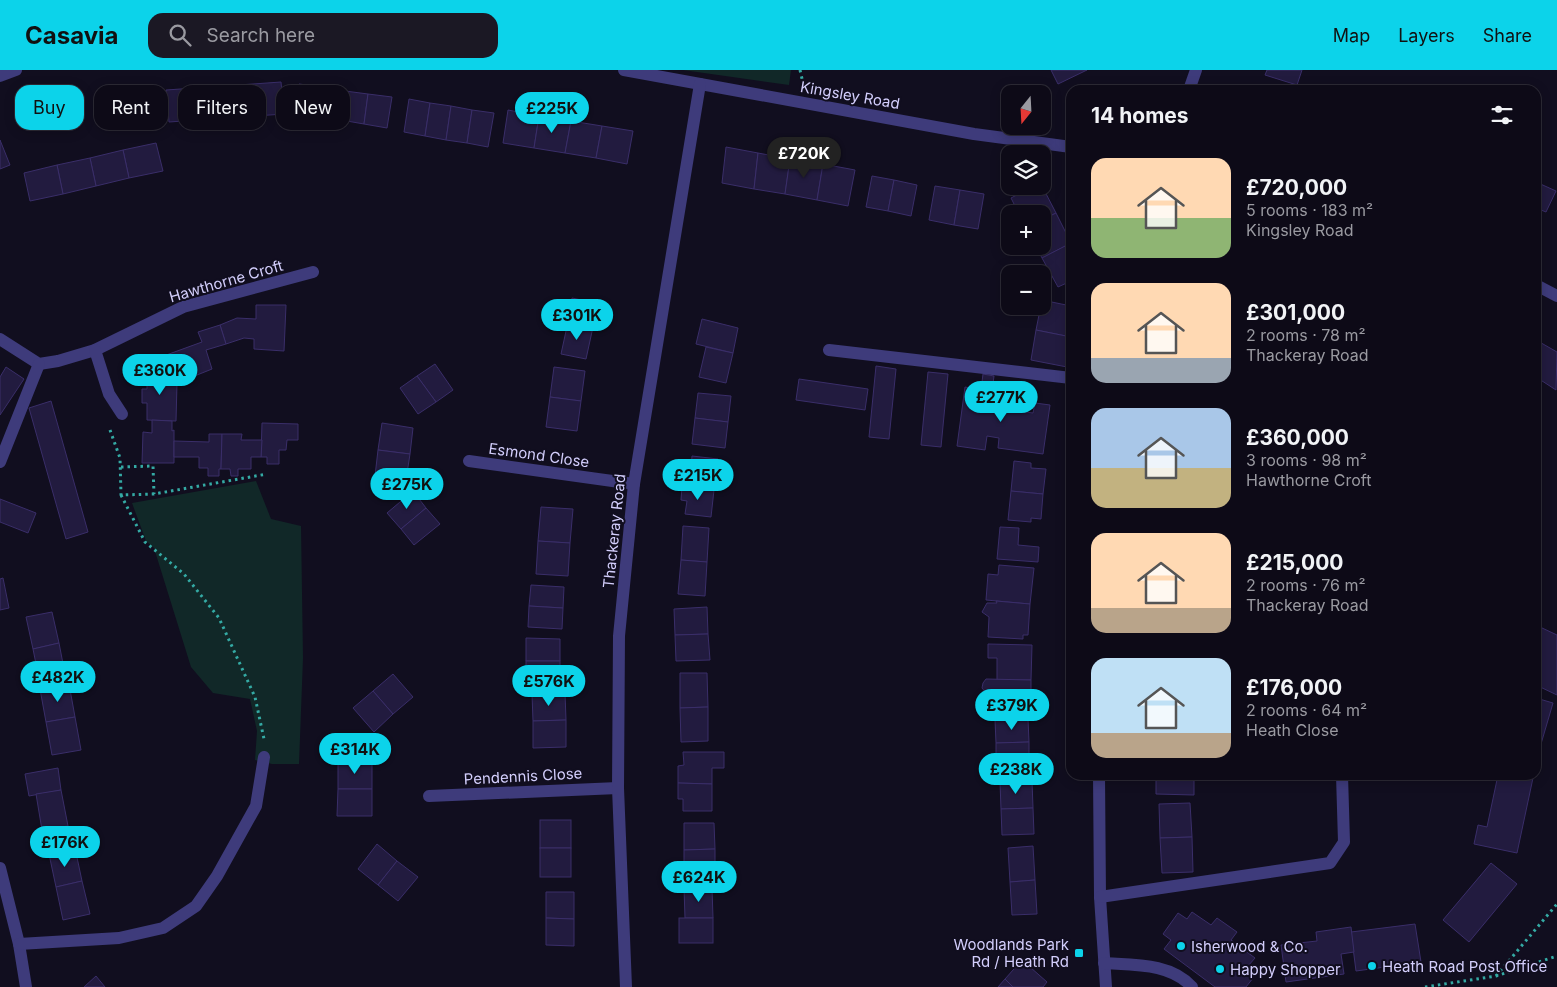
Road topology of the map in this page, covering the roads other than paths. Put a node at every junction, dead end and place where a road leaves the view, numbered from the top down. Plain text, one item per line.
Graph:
1 (16, 70) edge
2 (624, 70) edge
3 (1196, 70) edge
4 (0, 76) edge
5 (700, 84) junction
6 (1191, 85) edge
7 (1066, 146) edge
8 (313, 272) dead end
9 (1541, 288) edge
10 (1557, 296) edge
11 (0, 339) edge
12 (95, 350) junction
13 (828, 350) dead end
14 (38, 364) junction
15 (1066, 377) edge
16 (122, 414) road end
17 (469, 461) dead end
18 (0, 462) edge
19 (634, 484) junction
20 (264, 757) road end
21 (1100, 780) edge
22 (1342, 780) edge
23 (618, 788) junction
24 (429, 796) dead end
25 (0, 868) edge
26 (1100, 897) junction
27 (19, 944) junction
28 (1104, 963) junction
29 (26, 987) edge
30 (626, 987) edge
31 (1106, 987) edge
32 (1192, 987) edge

1 - 4 street
2 - 5 street, Kingsley Road
3 - 6 street
5 - 7 street, Kingsley Road
5 - 19 street, Thackeray Road
8 - 12 street, Hawthorne Croft
9 - 10 street
11 - 14 street
12 - 14 street, Hawthorne Croft
12 - 16 street
13 - 15 street
14 - 18 street
17 - 19 street, Esmond Close
19 - 23 street, Thackeray Road
20 - 27 street
21 - 26 street
22 - 26 street
23 - 24 street, Pendennis Close
23 - 30 street, Thackeray Road
25 - 27 street
26 - 28 street
27 - 29 street
28 - 31 street
28 - 32 street

